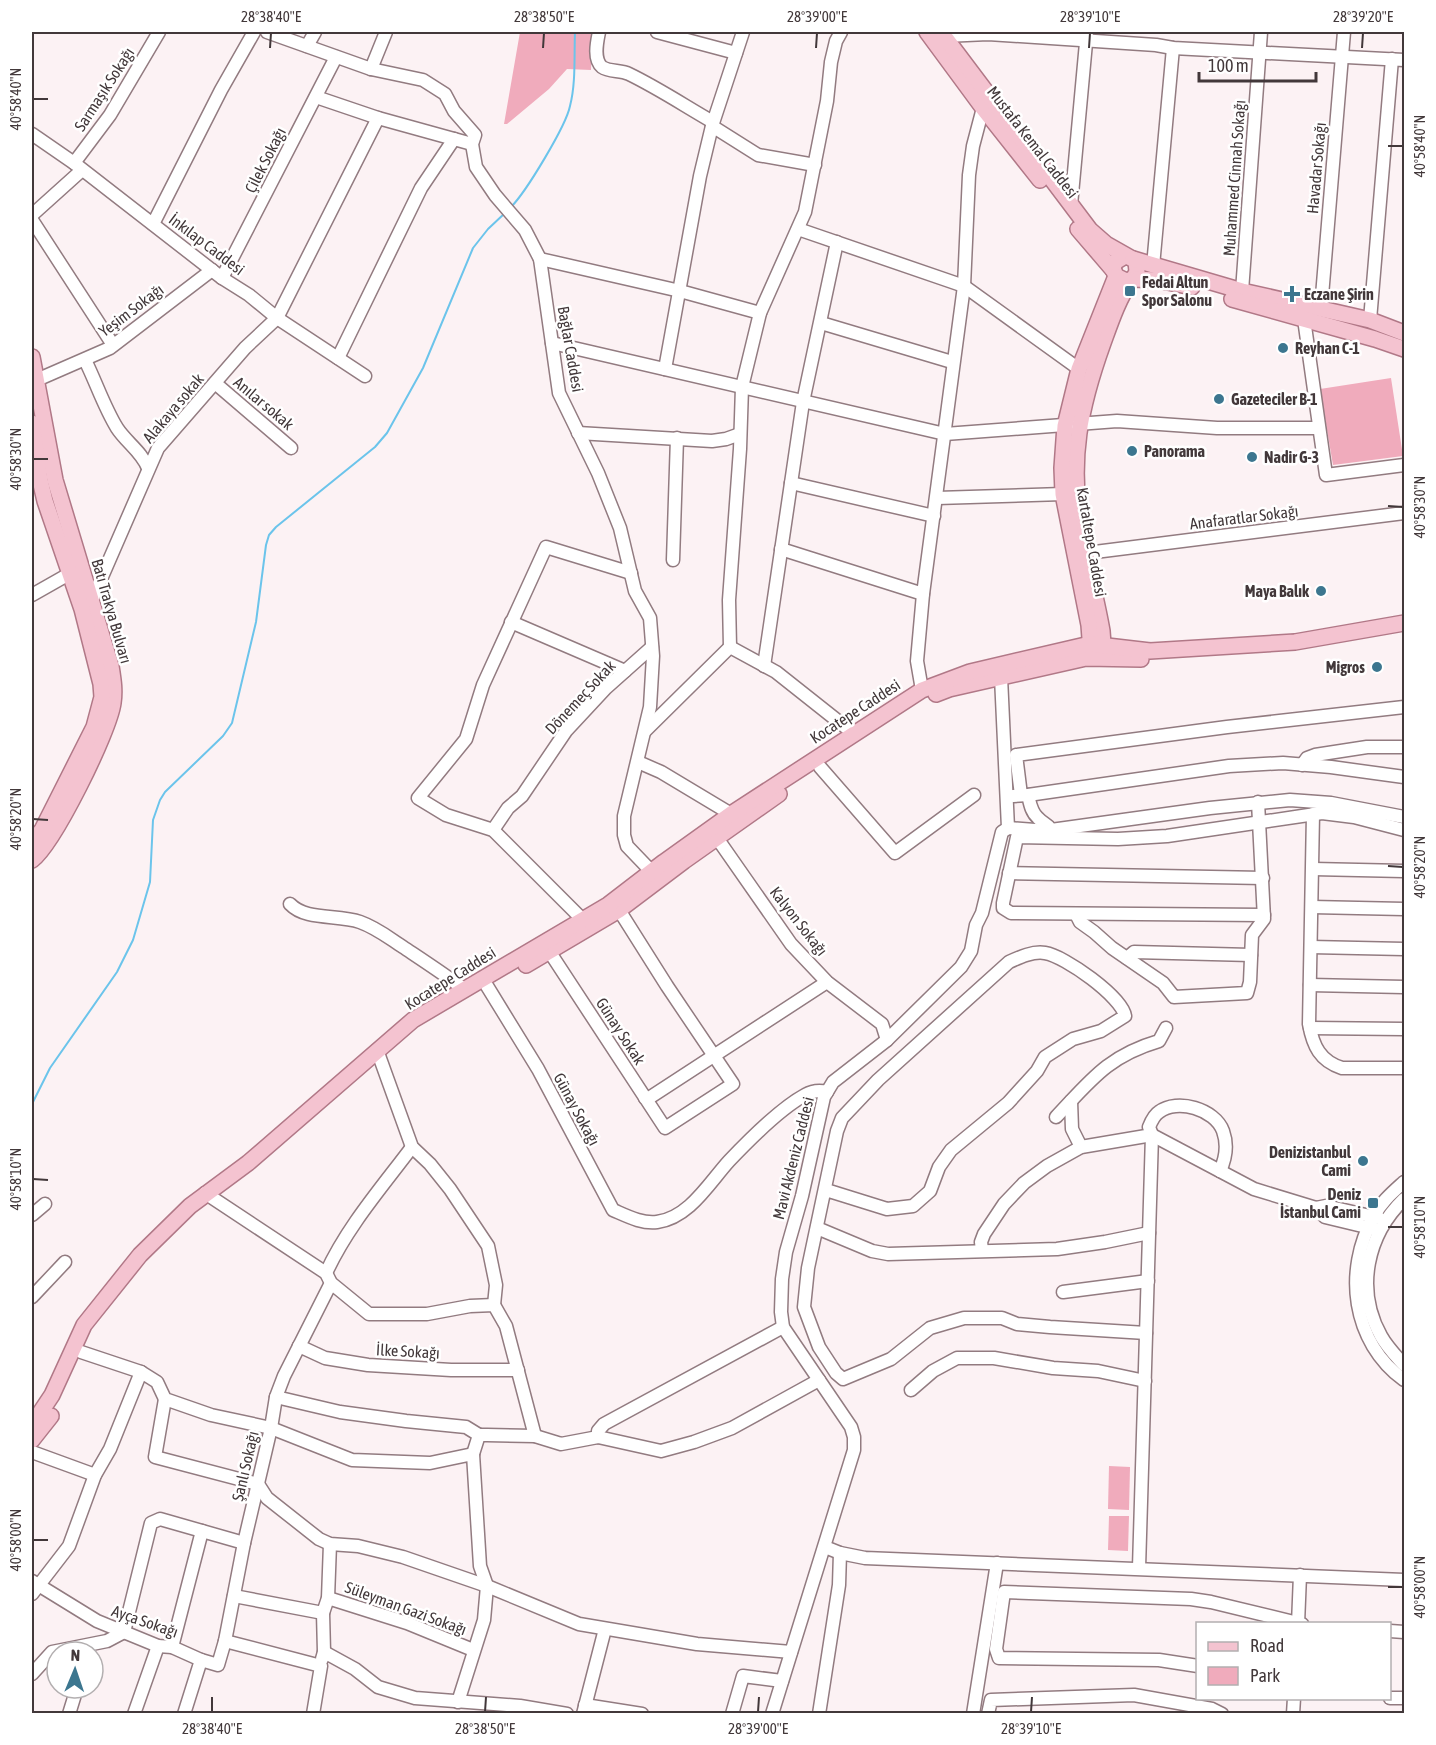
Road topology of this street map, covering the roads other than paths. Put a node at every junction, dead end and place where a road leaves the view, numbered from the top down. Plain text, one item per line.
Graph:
1 (159, 32) edge
2 (254, 32) edge
3 (267, 32) edge
4 (315, 32) edge
5 (386, 32) edge
6 (599, 32) edge
7 (658, 32) edge
8 (743, 32) edge
9 (841, 32) edge
10 (927, 32) edge
11 (1157, 32) edge
12 (1261, 32) edge
13 (1344, 32) edge
14 (988, 33) edge
15 (943, 34) edge
16 (1087, 36) edge
17 (1156, 45) junction
18 (307, 46) junction
19 (1173, 48) junction
20 (1259, 52) junction
21 (736, 53) junction
22 (1342, 56) junction
23 (336, 57) junction
24 (1398, 59) edge
25 (371, 69) junction
26 (316, 98) junction
27 (983, 108) junction
28 (378, 118) junction
29 (713, 124) junction
30 (32, 134) edge
31 (454, 139) junction
32 (472, 144) junction
33 (815, 165) junction
34 (78, 167) junction
35 (1071, 205) junction
36 (32, 215) edge
37 (32, 220) edge
38 (153, 224) junction
39 (798, 229) junction
40 (837, 242) junction
41 (1129, 257) junction
42 (540, 259) junction
43 (1153, 266) junction
44 (212, 270) junction
45 (1123, 276) junction
46 (222, 278) junction
47 (964, 286) junction
48 (680, 291) junction
49 (1242, 291) junction
50 (1321, 308) junction
51 (760, 313) junction
52 (277, 318) junction
53 (1304, 318) junction
54 (1370, 320) junction
55 (821, 323) junction
56 (1404, 333) edge
57 (552, 343) junction
58 (113, 345) junction
59 (1404, 349) edge
60 (32, 357) edge
61 (338, 358) junction
62 (85, 360) junction
63 (952, 362) junction
64 (665, 369) junction
65 (1079, 369) junction
66 (365, 376) dead end
67 (33, 381) edge
68 (215, 383) junction
69 (742, 387) junction
70 (802, 402) junction
71 (32, 423) edge
72 (1072, 426) junction
73 (1319, 428) junction
74 (578, 433) junction
75 (740, 434) junction
76 (945, 434) junction
77 (677, 438) junction
78 (291, 448) dead end
79 (1404, 465) edge
80 (148, 468) junction
81 (42, 481) edge
82 (791, 483) junction
83 (1063, 494) junction
84 (937, 498) junction
85 (1404, 513) edge
86 (934, 516) junction
87 (781, 549) junction
88 (1087, 553) junction
89 (673, 560) dead end
90 (631, 573) junction
91 (69, 574) junction
92 (32, 594) edge
93 (923, 594) junction
94 (90, 602) junction
95 (511, 622) junction
96 (1404, 623) edge
97 (1404, 634) edge
98 (652, 647) junction
99 (730, 647) junction
100 (1095, 648) junction
101 (764, 666) junction
102 (625, 671) junction
103 (999, 672) junction
104 (921, 690) junction
105 (1404, 707) edge
106 (645, 731) junction
107 (853, 733) junction
108 (1404, 747) edge
109 (638, 762) junction
110 (1302, 765) junction
111 (820, 767) junction
112 (1404, 777) edge
113 (974, 795) dead end
114 (1019, 795) junction
115 (1258, 802) junction
116 (731, 814) junction
117 (1314, 814) junction
118 (1404, 817) edge
119 (1261, 821) junction
120 (1008, 828) junction
121 (493, 830) junction
122 (1404, 830) edge
123 (1047, 835) junction
124 (717, 838) junction
125 (32, 841) edge
126 (32, 859) edge
127 (1313, 869) junction
128 (1404, 871) edge
129 (1010, 873) junction
130 (655, 875) junction
131 (1263, 878) junction
132 (290, 904) dead end
133 (1312, 907) junction
134 (1404, 909) edge
135 (619, 910) junction
136 (1076, 914) junction
137 (1264, 915) junction
138 (583, 920) junction
139 (1311, 946) junction
140 (1404, 949) edge
141 (549, 951) junction
142 (1251, 955) junction
143 (1127, 958) junction
144 (827, 982) junction
145 (1310, 985) junction
146 (487, 986) junction
147 (1404, 987) edge
148 (464, 989) junction
149 (1166, 1028) dead end
150 (1310, 1028) junction
151 (1404, 1029) edge
152 (399, 1033) junction
153 (887, 1040) junction
154 (377, 1050) junction
155 (714, 1056) junction
156 (1404, 1068) edge
157 (827, 1092) junction
158 (645, 1098) junction
159 (1071, 1101) junction
160 (1056, 1117) dead end
161 (1152, 1135) junction
162 (412, 1147) junction
163 (1081, 1147) junction
164 (1220, 1171) junction
165 (1404, 1182) edge
166 (826, 1190) junction
167 (205, 1193) junction
168 (1404, 1199) edge
169 (45, 1204) dead end
170 (32, 1215) edge
171 (1377, 1223) junction
172 (817, 1228) junction
173 (1149, 1233) junction
174 (982, 1250) junction
175 (65, 1262) dead end
176 (328, 1278) junction
177 (1148, 1281) junction
178 (1063, 1292) dead end
179 (32, 1298) edge
180 (494, 1305) junction
181 (783, 1327) junction
182 (1146, 1333) junction
183 (299, 1346) junction
184 (77, 1350) junction
185 (1404, 1365) edge
186 (518, 1370) junction
187 (141, 1372) junction
188 (819, 1380) junction
189 (1404, 1380) edge
190 (1145, 1381) junction
191 (911, 1390) dead end
192 (276, 1397) junction
193 (165, 1400) junction
194 (32, 1425) edge
195 (271, 1428) junction
196 (479, 1436) junction
197 (535, 1436) junction
198 (598, 1437) junction
199 (32, 1440) edge
200 (32, 1452) edge
201 (473, 1454) junction
202 (95, 1475) junction
203 (258, 1484) junction
204 (202, 1531) junction
205 (244, 1543) junction
206 (330, 1544) junction
207 (825, 1547) junction
208 (840, 1554) junction
209 (997, 1563) junction
210 (1139, 1569) junction
211 (1300, 1575) junction
212 (1404, 1580) edge
213 (487, 1586) junction
214 (34, 1587) edge
215 (234, 1596) junction
216 (328, 1598) junction
217 (324, 1613) junction
218 (1295, 1622) edge
219 (1299, 1622) edge
220 (605, 1629) junction
221 (124, 1632) junction
222 (225, 1641) junction
223 (105, 1642) edge
224 (158, 1646) junction
225 (172, 1647) junction
226 (473, 1650) junction
227 (324, 1652) junction
228 (791, 1652) junction
229 (45, 1659) edge
230 (201, 1660) junction
231 (321, 1666) junction
232 (1196, 1666) edge
233 (32, 1674) edge
234 (782, 1681) junction
235 (458, 1702) junction
236 (584, 1709) edge
237 (134, 1713) edge
238 (184, 1713) edge
239 (313, 1713) edge
240 (567, 1713) edge
241 (642, 1713) edge
242 (732, 1713) edge
243 (772, 1713) edge
244 (819, 1713) edge
245 (973, 1713) edge
246 (988, 1713) edge
247 (1222, 1713) edge

1 - 34 street, Sarmaşık Sokağı
2 - 38 street
3 - 18 street, Bağlar Caddesi
4 - 18 street
5 - 25 street
6 - 29 street
7 - 21 street
8 - 21 street
9 - 33 street
10 - 27 main road, Mustafa Kemal Caddesi
11 - 17 street
12 - 20 street, Muhammed Cinnah Sokağı
13 - 22 street, Havadar Sokağı
14 - 15 street
14 - 16 street
15 - 35 main road, Mustafa Kemal Caddesi
16 - 17 street
16 - 35 street
17 - 19 street
18 - 23 street, Bağlar Caddesi
19 - 20 street
19 - 43 street
20 - 22 street
20 - 49 street, Muhammed Cinnah Sokağı
21 - 29 street
22 - 24 street
22 - 50 street, Havadar Sokağı
23 - 25 street, Bağlar Caddesi
23 - 26 street, Çilek Sokağı
24 - 54 street
25 - 32 street, Bağlar Caddesi
26 - 28 street
26 - 46 street, Çilek Sokağı
27 - 45 main road, Mustafa Kemal Caddesi
27 - 47 street
28 - 31 street
28 - 52 street
29 - 33 street
29 - 48 street
30 - 34 street, İnkılap Caddesi
31 - 32 street
31 - 61 street
32 - 42 street, Bağlar Caddesi
33 - 39 street
34 - 36 street, Sarmaşık Sokağı
34 - 38 street, İnkılap Caddesi
35 - 41 main road, Mustafa Kemal Caddesi
37 - 58 street
38 - 44 street, İnkılap Caddesi
39 - 40 street
39 - 51 street
40 - 47 street
40 - 55 street
41 - 43 main road, Mustafa Kemal Caddesi
41 - 45 main road
41 - 45 main road
42 - 48 street
42 - 57 street, Bağlar Caddesi
43 - 49 main road, Mustafa Kemal Caddesi
44 - 46 street, İnkılap Caddesi
44 - 58 street, Yeşim Sokağı
45 - 53 main road
45 - 65 main road, Kartaltepe Caddesi
45 - 72 main road, Kartaltepe Caddesi
46 - 52 street, İnkılap Caddesi
47 - 63 street
47 - 65 street
48 - 51 street
48 - 64 street
49 - 50 main road, Mustafa Kemal Caddesi
50 - 54 main road, Mustafa Kemal Caddesi
51 - 69 street
52 - 61 street, İnkılap Caddesi
52 - 68 street, Alakaya sokak
53 - 59 main road
53 - 73 street
54 - 56 main road, Mustafa Kemal Caddesi
55 - 63 street
55 - 70 street
57 - 64 street
57 - 74 street, Bağlar Caddesi
58 - 62 street, Yeşim Sokağı
60 - 67 main road, Batı Trakya Bulvarı
61 - 66 street, İnkılap Caddesi
62 - 67 street, Yeşim Sokağı
62 - 80 street
63 - 76 street
64 - 69 street
65 - 72 main road, Kartaltepe Caddesi
67 - 81 main road, Batı Trakya Bulvarı
68 - 78 street, Anılar sokak
68 - 80 street, Alakaya sokak
69 - 70 street
69 - 75 street
70 - 76 street
70 - 82 street
71 - 81 main road, Batı Trakya Bulvarı
72 - 73 street
72 - 76 street
72 - 83 main road, Kartaltepe Caddesi
72 - 88 main road, Kartaltepe Caddesi
73 - 79 street
74 - 77 street
74 - 90 street, Bağlar Caddesi
75 - 77 street
75 - 99 street
76 - 84 street
77 - 89 street
80 - 94 street, Alakaya sokak
81 - 91 main road, Batı Trakya Bulvarı
81 - 94 main road, Batı Trakya Bulvarı
82 - 86 street
82 - 87 street
83 - 84 street
83 - 100 main road, Kartaltepe Caddesi
84 - 86 street
85 - 88 street, Anafaratlar Sokağı
86 - 93 street
87 - 93 street
87 - 101 street
88 - 100 main road, Kartaltepe Caddesi
90 - 95 street
90 - 98 street, Bağlar Caddesi
91 - 92 street
91 - 125 main road, Batı Trakya Bulvarı
93 - 104 street
94 - 126 main road, Batı Trakya Bulvarı
95 - 102 street
95 - 121 street
96 - 100 main road, Kocatepe Caddesi
97 - 100 main road, Kocatepe Caddesi
98 - 102 street, Dönemeç Sokak
98 - 106 street, Bağlar Caddesi
99 - 101 street
99 - 106 street
100 - 103 main road, Kocatepe Caddesi
101 - 107 street
102 - 121 street, Dönemeç Sokak
103 - 104 main road, Kocatepe Caddesi
103 - 111 main road, Kocatepe Caddesi
103 - 114 street, Mavi Akdeniz Caddesi
104 - 107 main road, Kocatepe Caddesi
105 - 114 street
106 - 109 street, Bağlar Caddesi
107 - 116 main road, Kocatepe Caddesi
108 - 110 street
109 - 116 street
109 - 130 street, Bağlar Caddesi
110 - 112 street
110 - 114 street
111 - 113 street
111 - 124 main road, Kocatepe Caddesi
114 - 120 street, Mavi Akdeniz Caddesi
114 - 123 street
115 - 118 street
115 - 119 street
115 - 123 street
116 - 130 main road, Kocatepe Caddesi
117 - 119 street
117 - 122 street
117 - 127 street
119 - 123 street
119 - 131 street
120 - 123 street
120 - 153 street, Mavi Akdeniz Caddesi
121 - 138 street
123 - 129 street
124 - 130 main road, Kocatepe Caddesi
124 - 144 street, Kalyon Sokağı
127 - 128 street
127 - 133 street
129 - 131 street
129 - 136 street
130 - 135 main road, Kocatepe Caddesi
130 - 138 main road, Kocatepe Caddesi
131 - 137 street
132 - 148 street
133 - 134 street
133 - 139 street
135 - 141 main road, Kocatepe Caddesi
135 - 155 street
136 - 137 street
136 - 143 street
137 - 142 street
138 - 148 main road, Kocatepe Caddesi
139 - 140 street
139 - 145 street
141 - 146 main road, Kocatepe Caddesi
141 - 158 street, Günay Sokak
142 - 143 street
142 - 143 street
144 - 153 street, Kalyon Sokağı
144 - 155 street
145 - 147 street
145 - 150 street
146 - 152 main road, Kocatepe Caddesi
146 - 157 street, Günay Sokağı
148 - 152 main road, Kocatepe Caddesi
149 - 159 street
150 - 151 street
150 - 156 street
152 - 154 main road, Kocatepe Caddesi
153 - 157 street, Mavi Akdeniz Caddesi
154 - 162 street
154 - 167 main road, Kocatepe Caddesi
155 - 158 street
155 - 158 street, Günay Sokak
157 - 181 street, Mavi Akdeniz Caddesi
159 - 160 street
159 - 163 street
161 - 163 street
161 - 164 street
161 - 164 street
161 - 173 street
162 - 176 street, Şanlı Sokağı
162 - 180 street
163 - 174 street
164 - 171 street
165 - 171 street
166 - 166 street
166 - 172 street
167 - 176 street
167 - 184 main road, Kocatepe Caddesi
168 - 171 street
169 - 170 street
171 - 185 street
171 - 189 street
172 - 174 street
172 - 182 street
173 - 174 street
173 - 177 street
175 - 179 street
176 - 180 street
176 - 183 street, Şanlı Sokağı
177 - 178 street
177 - 182 street
180 - 186 street
181 - 188 street
181 - 198 street
182 - 190 street
183 - 186 street, İlke Sokağı
183 - 192 street, Şanlı Sokağı
184 - 187 street
184 - 194 main road, Kocatepe Caddesi
184 - 199 main road, Kocatepe Caddesi
186 - 197 street
187 - 193 street
187 - 202 street
188 - 198 street
188 - 207 street
190 - 191 street
190 - 210 street
192 - 195 street, Şanlı Sokağı
192 - 196 street
193 - 195 street
193 - 203 street
195 - 201 street
195 - 203 street, Şanlı Sokağı
196 - 197 street
196 - 201 street
197 - 198 street
200 - 202 street
201 - 213 street
202 - 214 street
203 - 205 street, Şanlı Sokağı
203 - 206 street
204 - 205 street
204 - 221 street
204 - 225 street
205 - 215 street, Şanlı Sokağı
206 - 213 street
206 - 216 street
207 - 208 street
207 - 228 street
208 - 209 street
208 - 244 street
209 - 210 street
209 - 245 street
210 - 211 street
211 - 212 street
211 - 219 street
213 - 220 street
213 - 226 street
214 - 221 street, Ayça Sokağı
215 - 217 street
215 - 222 street, Şanlı Sokağı
216 - 217 street
216 - 226 street, Süleyman Gazi Sokağı
217 - 227 street
218 - 232 street
220 - 228 street
220 - 236 street
221 - 223 street
221 - 224 street, Ayça Sokağı
222 - 230 street, Şanlı Sokağı
222 - 231 street
224 - 225 street, Ayça Sokağı
224 - 237 street
225 - 230 street, Ayça Sokağı
226 - 235 street
227 - 231 street
227 - 235 street
228 - 234 street
229 - 233 street
230 - 238 street
231 - 239 street
234 - 242 street
234 - 243 street
235 - 240 street
236 - 241 street
246 - 247 street

